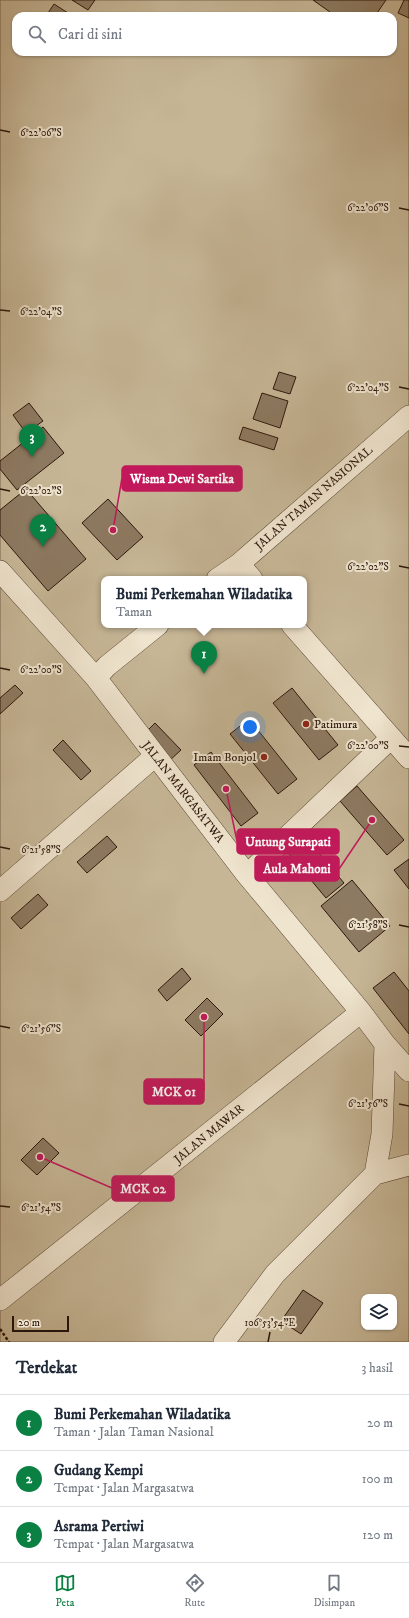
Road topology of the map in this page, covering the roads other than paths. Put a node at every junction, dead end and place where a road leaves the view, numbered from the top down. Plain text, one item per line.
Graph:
1 (409, 416) edge
2 (0, 571) edge
3 (245, 571) edge
4 (228, 576) edge
5 (154, 628) edge
6 (295, 628) edge
7 (96, 678) junction
8 (391, 738) junction
9 (156, 756) junction
10 (409, 758) edge
11 (247, 875) junction
12 (0, 891) edge
13 (361, 1012) junction
14 (385, 1044) junction
15 (409, 1071) edge
16 (409, 1165) edge
17 (375, 1174) junction
18 (0, 1300) edge
19 (224, 1342) edge

1 - 3 street, JALAN TAMAN NASIONAL
2 - 7 street, JALAN MARGASATWA
3 - 4 street, JALAN TAMAN NASIONAL
5 - 7 street
6 - 8 street
7 - 9 street, JALAN MARGASATWA
8 - 10 street
8 - 11 street
9 - 11 street, JALAN MARGASATWA
9 - 12 street
11 - 13 street, JALAN MARGASATWA
13 - 14 street, JALAN MARGASATWA
13 - 18 street, JALAN MAWAR
14 - 15 street, JALAN MARGASATWA
14 - 17 street
16 - 17 street
17 - 19 street

